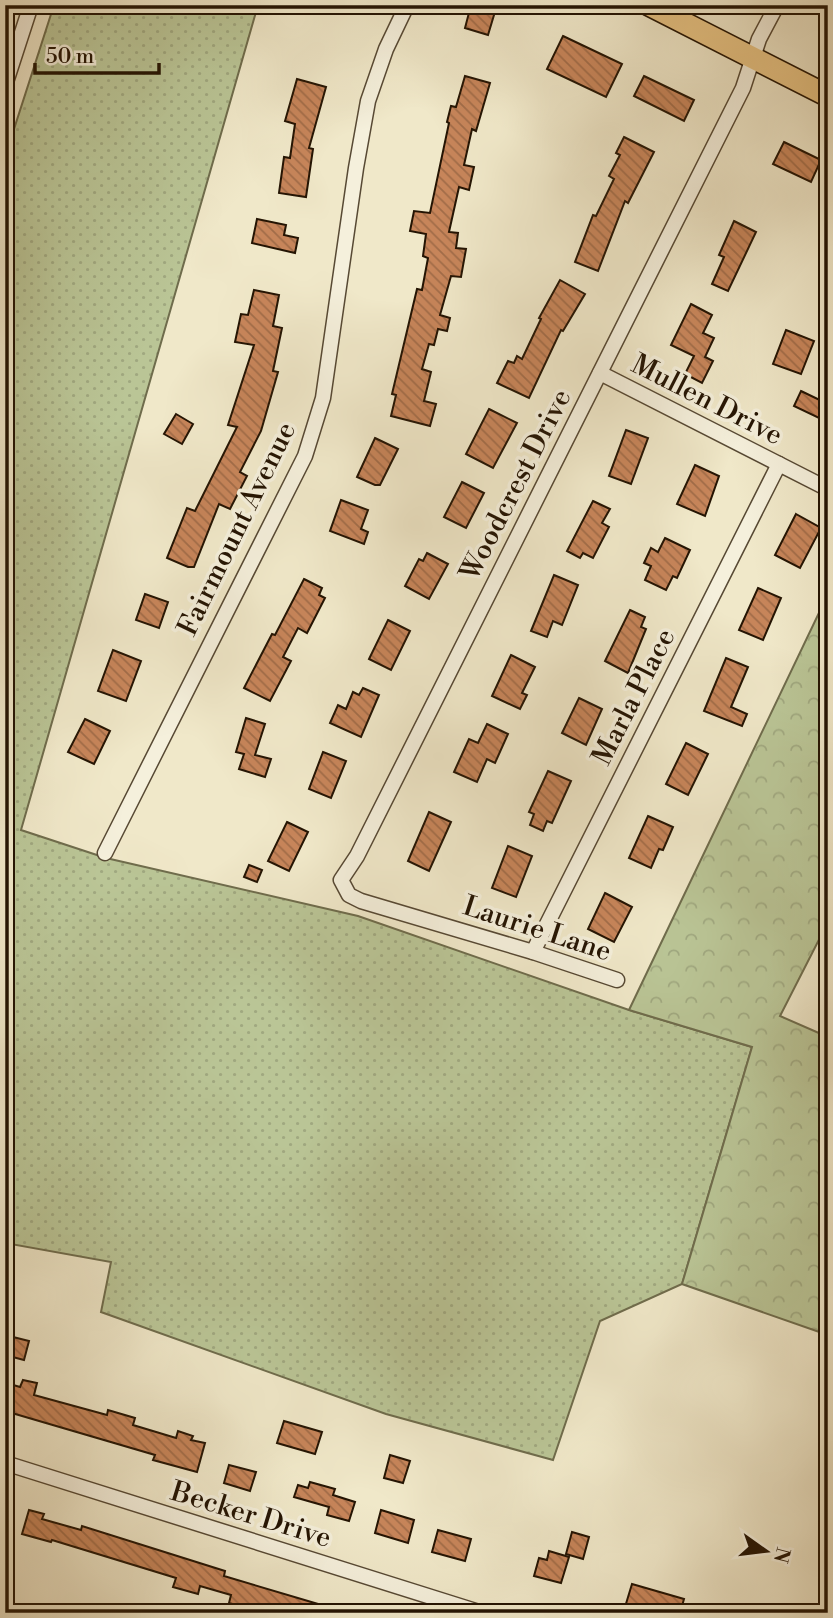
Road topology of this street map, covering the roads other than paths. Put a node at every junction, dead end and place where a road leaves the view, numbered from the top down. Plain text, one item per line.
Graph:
1 (31, 5) edge
2 (407, 5) edge
3 (649, 5) edge
4 (777, 5) edge
5 (753, 58) junction
6 (5, 85) edge
7 (828, 96) edge
8 (600, 373) junction
9 (779, 464) junction
10 (828, 489) edge
11 (105, 853) dead end
12 (442, 924) joint
13 (533, 952) junction
14 (617, 980) dead end
15 (5, 1463) edge
16 (482, 1613) edge

1 - 6 street
2 - 11 street, Fairmount Avenue
3 - 5 main road
4 - 5 street, Woodcrest Drive
5 - 7 main road
5 - 8 street, Woodcrest Drive
8 - 9 street, Mullen Drive
8 - 12 street, Woodcrest Drive
9 - 10 street, Mullen Drive
9 - 13 street, Marla Place
12 - 13 street, Laurie Lane
13 - 14 street, Laurie Lane
15 - 16 street, Becker Drive

